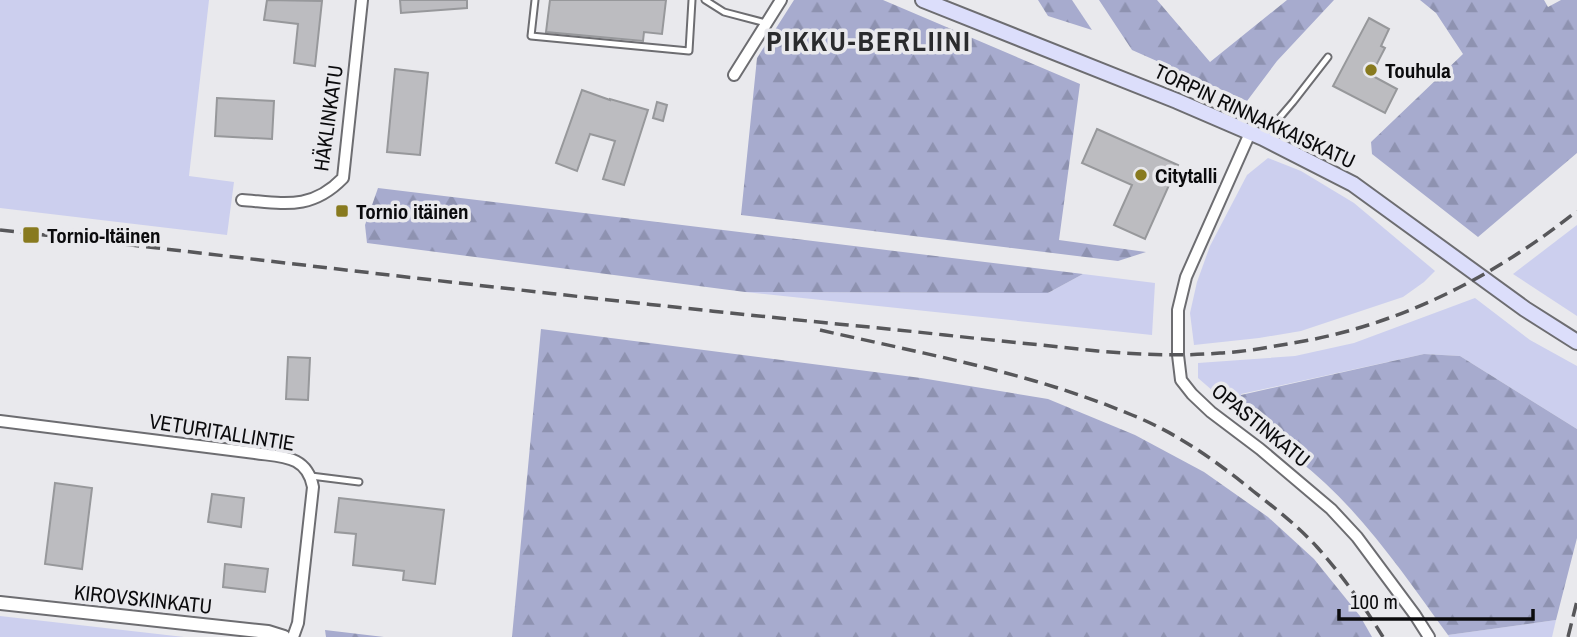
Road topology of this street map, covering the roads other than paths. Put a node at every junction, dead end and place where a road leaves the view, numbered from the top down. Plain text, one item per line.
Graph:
1 (362, 0) edge
2 (535, 0) edge
3 (692, 0) edge
4 (705, 0) edge
5 (781, 0) edge
6 (923, 0) edge
7 (766, 23) junction
8 (1328, 57) dead end
9 (734, 75) dead end
10 (1256, 136) junction
11 (242, 200) dead end
12 (1577, 342) edge
13 (0, 421) edge
14 (311, 476) junction
15 (359, 482) dead end
16 (0, 603) edge
17 (286, 636) edge
18 (1429, 637) edge

1 - 11 street, HÄKLINKATU
2 - 3 lane
4 - 7 lane
5 - 7 street
6 - 10 main road, TORPIN RINNAKKAISKATU
7 - 9 street
8 - 10 lane
10 - 12 main road, TORPIN RINNAKKAISKATU
10 - 18 street, OPASTINKATU
13 - 14 street, VETURITALLINTIE
14 - 15 lane
14 - 17 street, VETURITALLINTIE
16 - 17 street, KIROVSKINKATU

